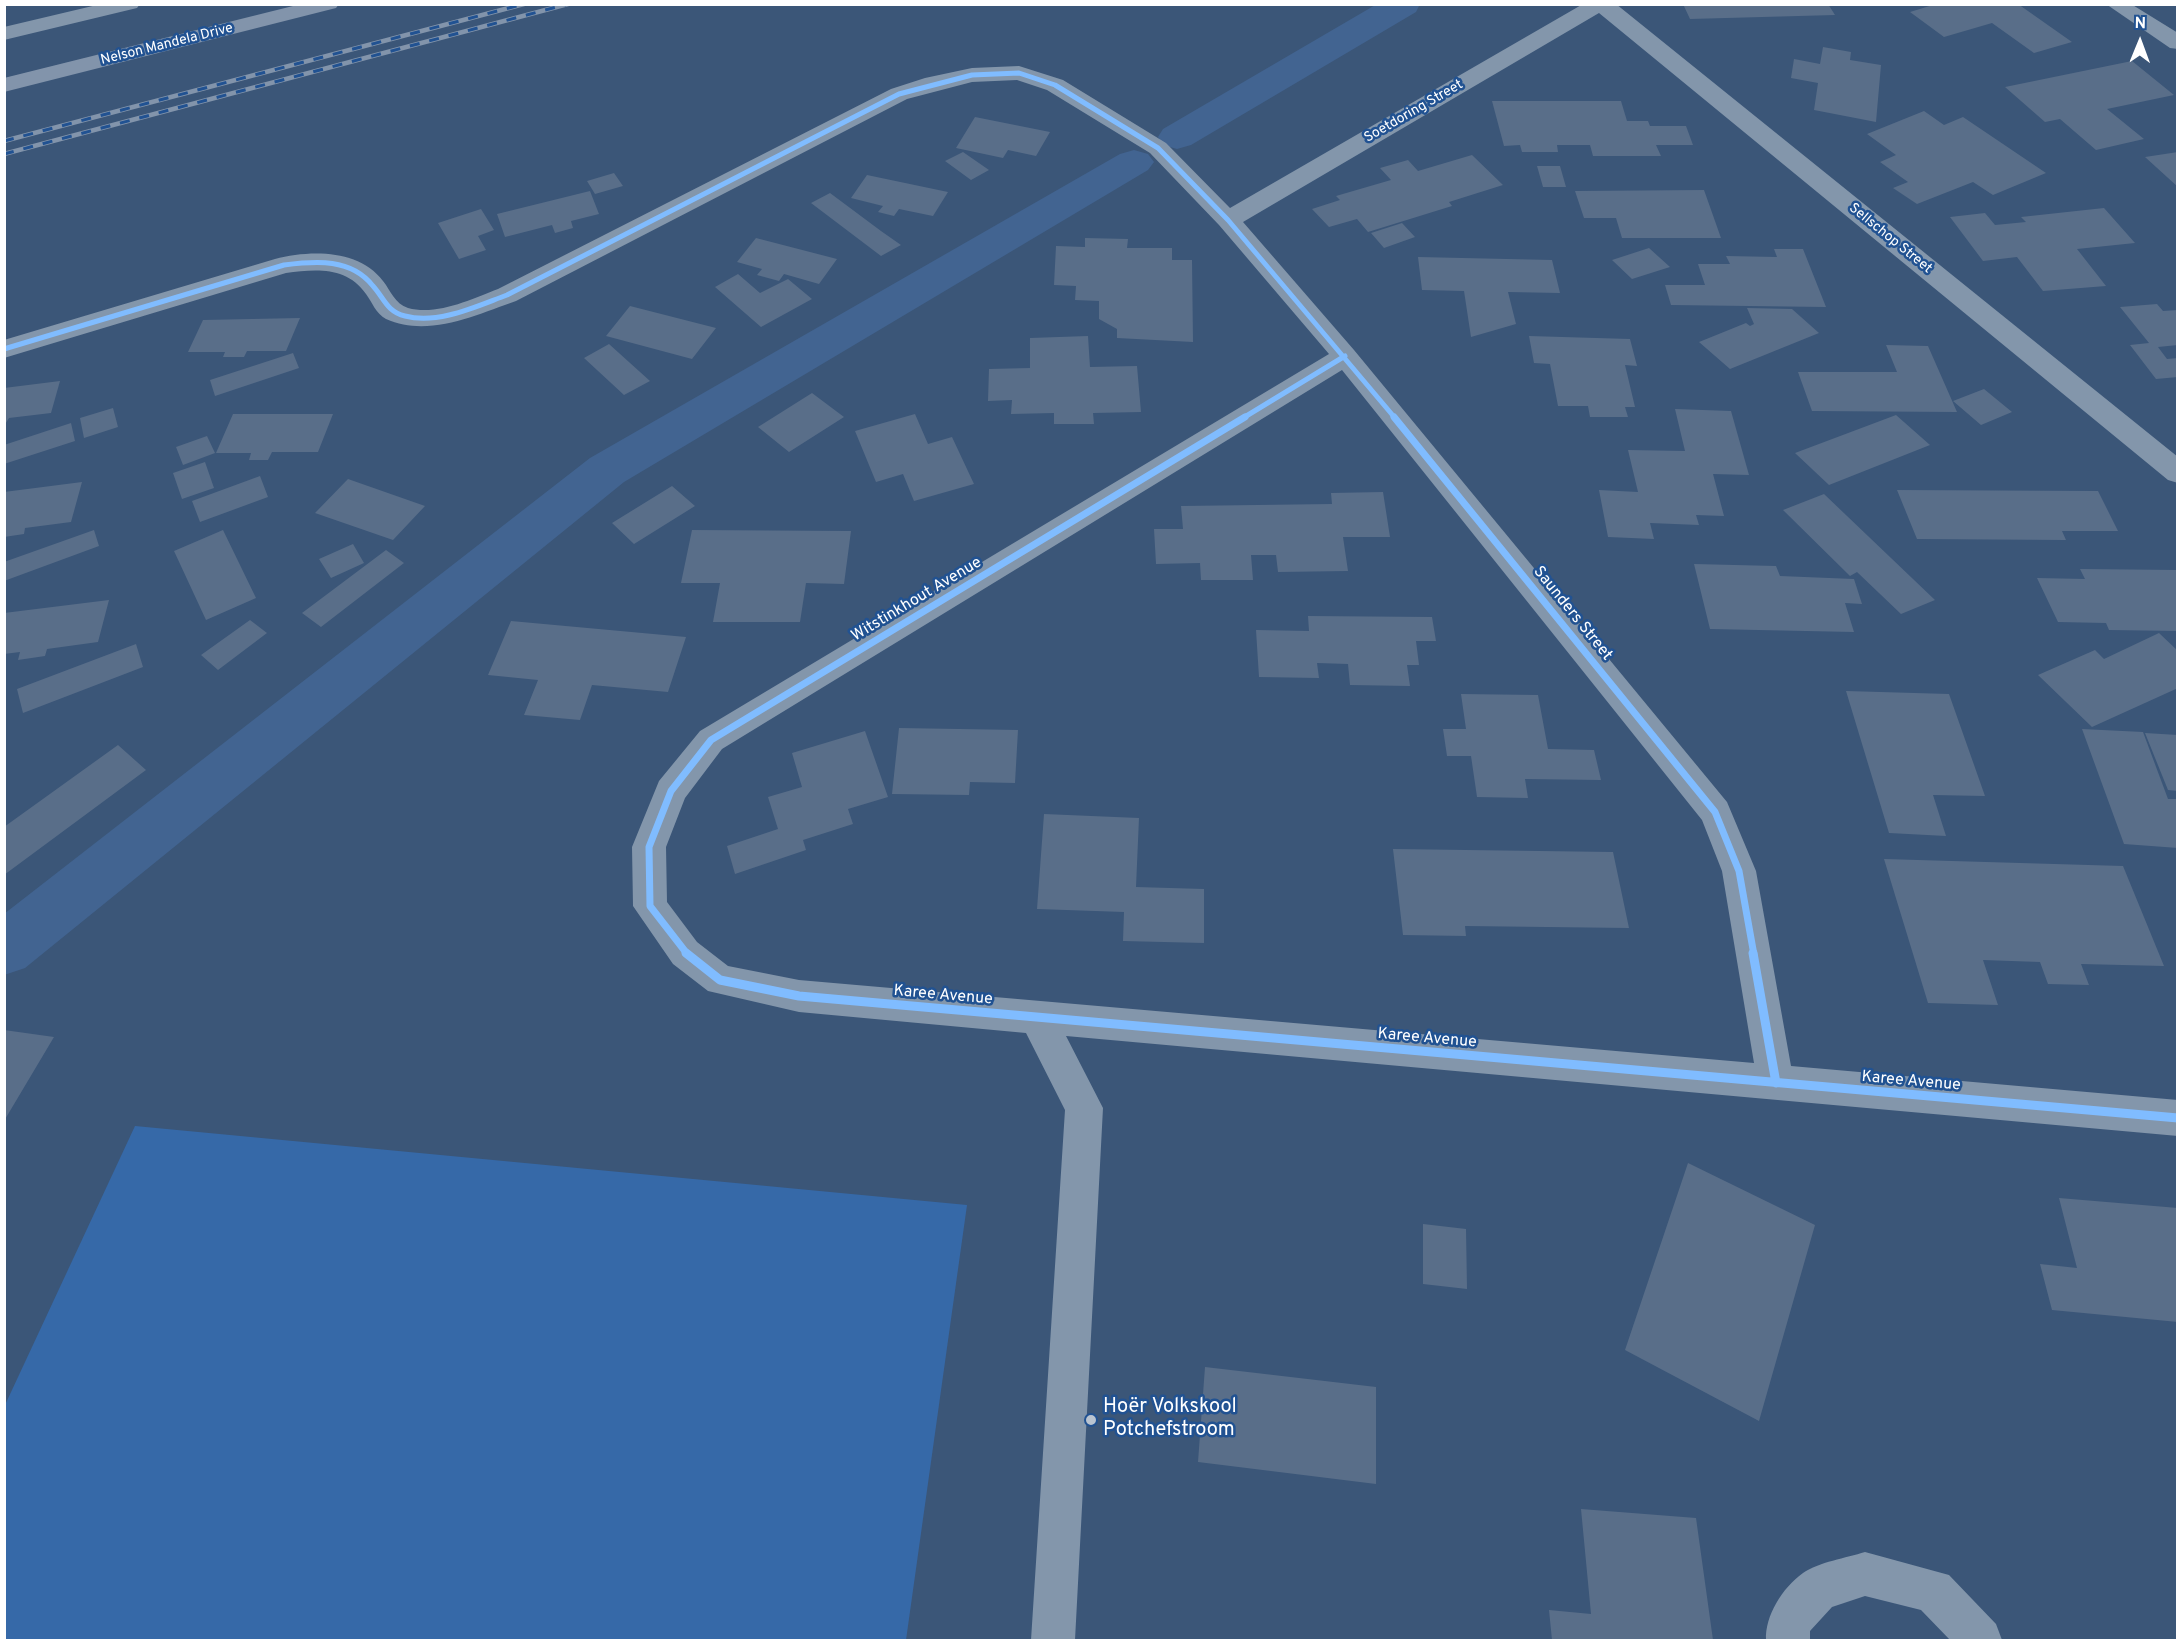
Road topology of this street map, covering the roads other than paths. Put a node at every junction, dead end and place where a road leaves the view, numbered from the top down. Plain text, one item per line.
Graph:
1 (130, 4) edge
2 (329, 4) edge
3 (1600, 4) edge
4 (2116, 4) edge
5 (4, 34) edge
6 (2178, 44) edge
7 (4, 86) edge
8 (1228, 220) junction
9 (4, 349) edge
10 (1344, 356) junction
11 (2178, 473) edge
12 (685, 953) joint
13 (1036, 1018) junction
14 (1776, 1083) junction
15 (2178, 1118) edge
16 (1053, 1641) edge
17 (1788, 1641) edge
18 (1980, 1641) edge

1 - 5 street
2 - 7 highway, Nelson Mandela Drive
3 - 8 street, Soetdoring Street
3 - 11 street, Sellschop Street
4 - 6 street
8 - 9 street, Saunders Street
8 - 10 street, Saunders Street
10 - 12 street, Witstinkhout Avenue
10 - 14 street, Saunders Street
12 - 13 street, Karee Avenue
13 - 14 street, Karee Avenue
13 - 16 street
14 - 15 street, Karee Avenue
17 - 18 street

